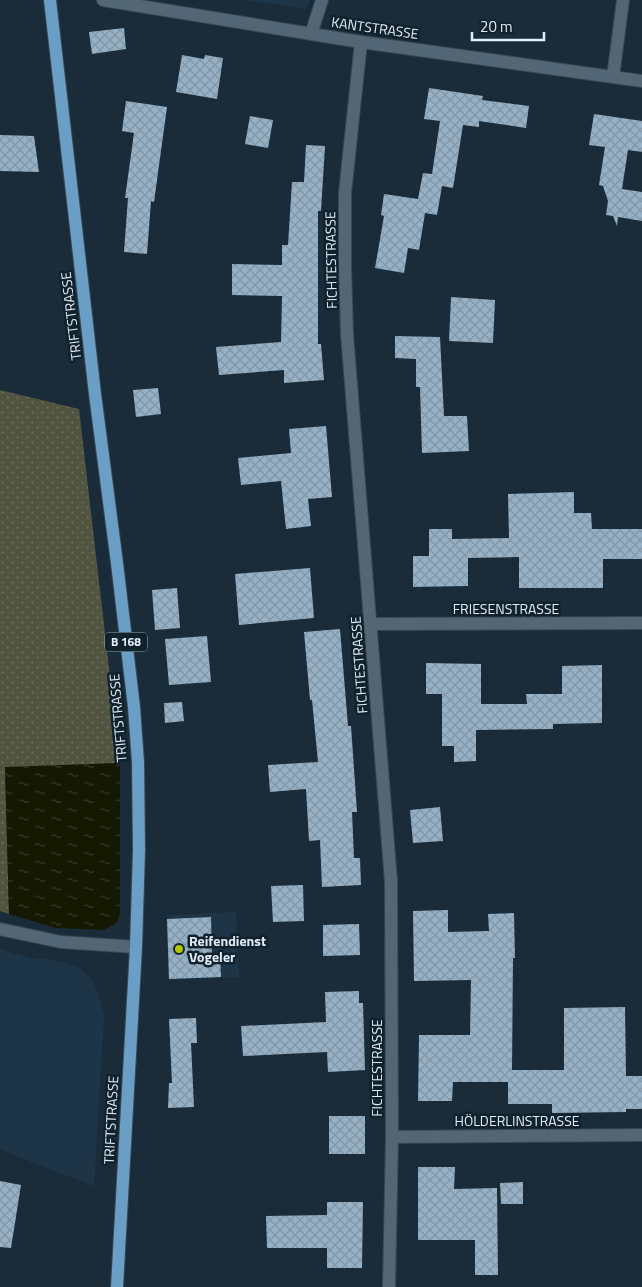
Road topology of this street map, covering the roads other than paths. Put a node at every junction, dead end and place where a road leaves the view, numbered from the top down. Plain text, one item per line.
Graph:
1 (50, 0) edge
2 (104, 0) edge
3 (322, 0) edge
4 (623, 0) edge
5 (311, 34) junction
6 (361, 42) junction
7 (613, 77) junction
8 (642, 82) edge
9 (642, 623) edge
10 (371, 624) junction
11 (0, 929) edge
12 (136, 947) junction
13 (642, 1135) edge
14 (392, 1137) junction
15 (117, 1287) edge
16 (389, 1287) edge

1 - 12 main road, TRIFTSTRASSE / B 168
2 - 5 street, KANTSTRASSE
3 - 5 street
4 - 7 street
5 - 6 street, KANTSTRASSE
6 - 7 street, KANTSTRASSE
6 - 10 street, FICHTESTRASSE
7 - 8 street, KANTSTRASSE
9 - 10 street, FRIESENSTRASSE
10 - 14 street, FICHTESTRASSE
11 - 12 street
12 - 15 main road, TRIFTSTRASSE / B 168
13 - 14 street, HÖLDERLINSTRASSE
14 - 16 street, FICHTESTRASSE

